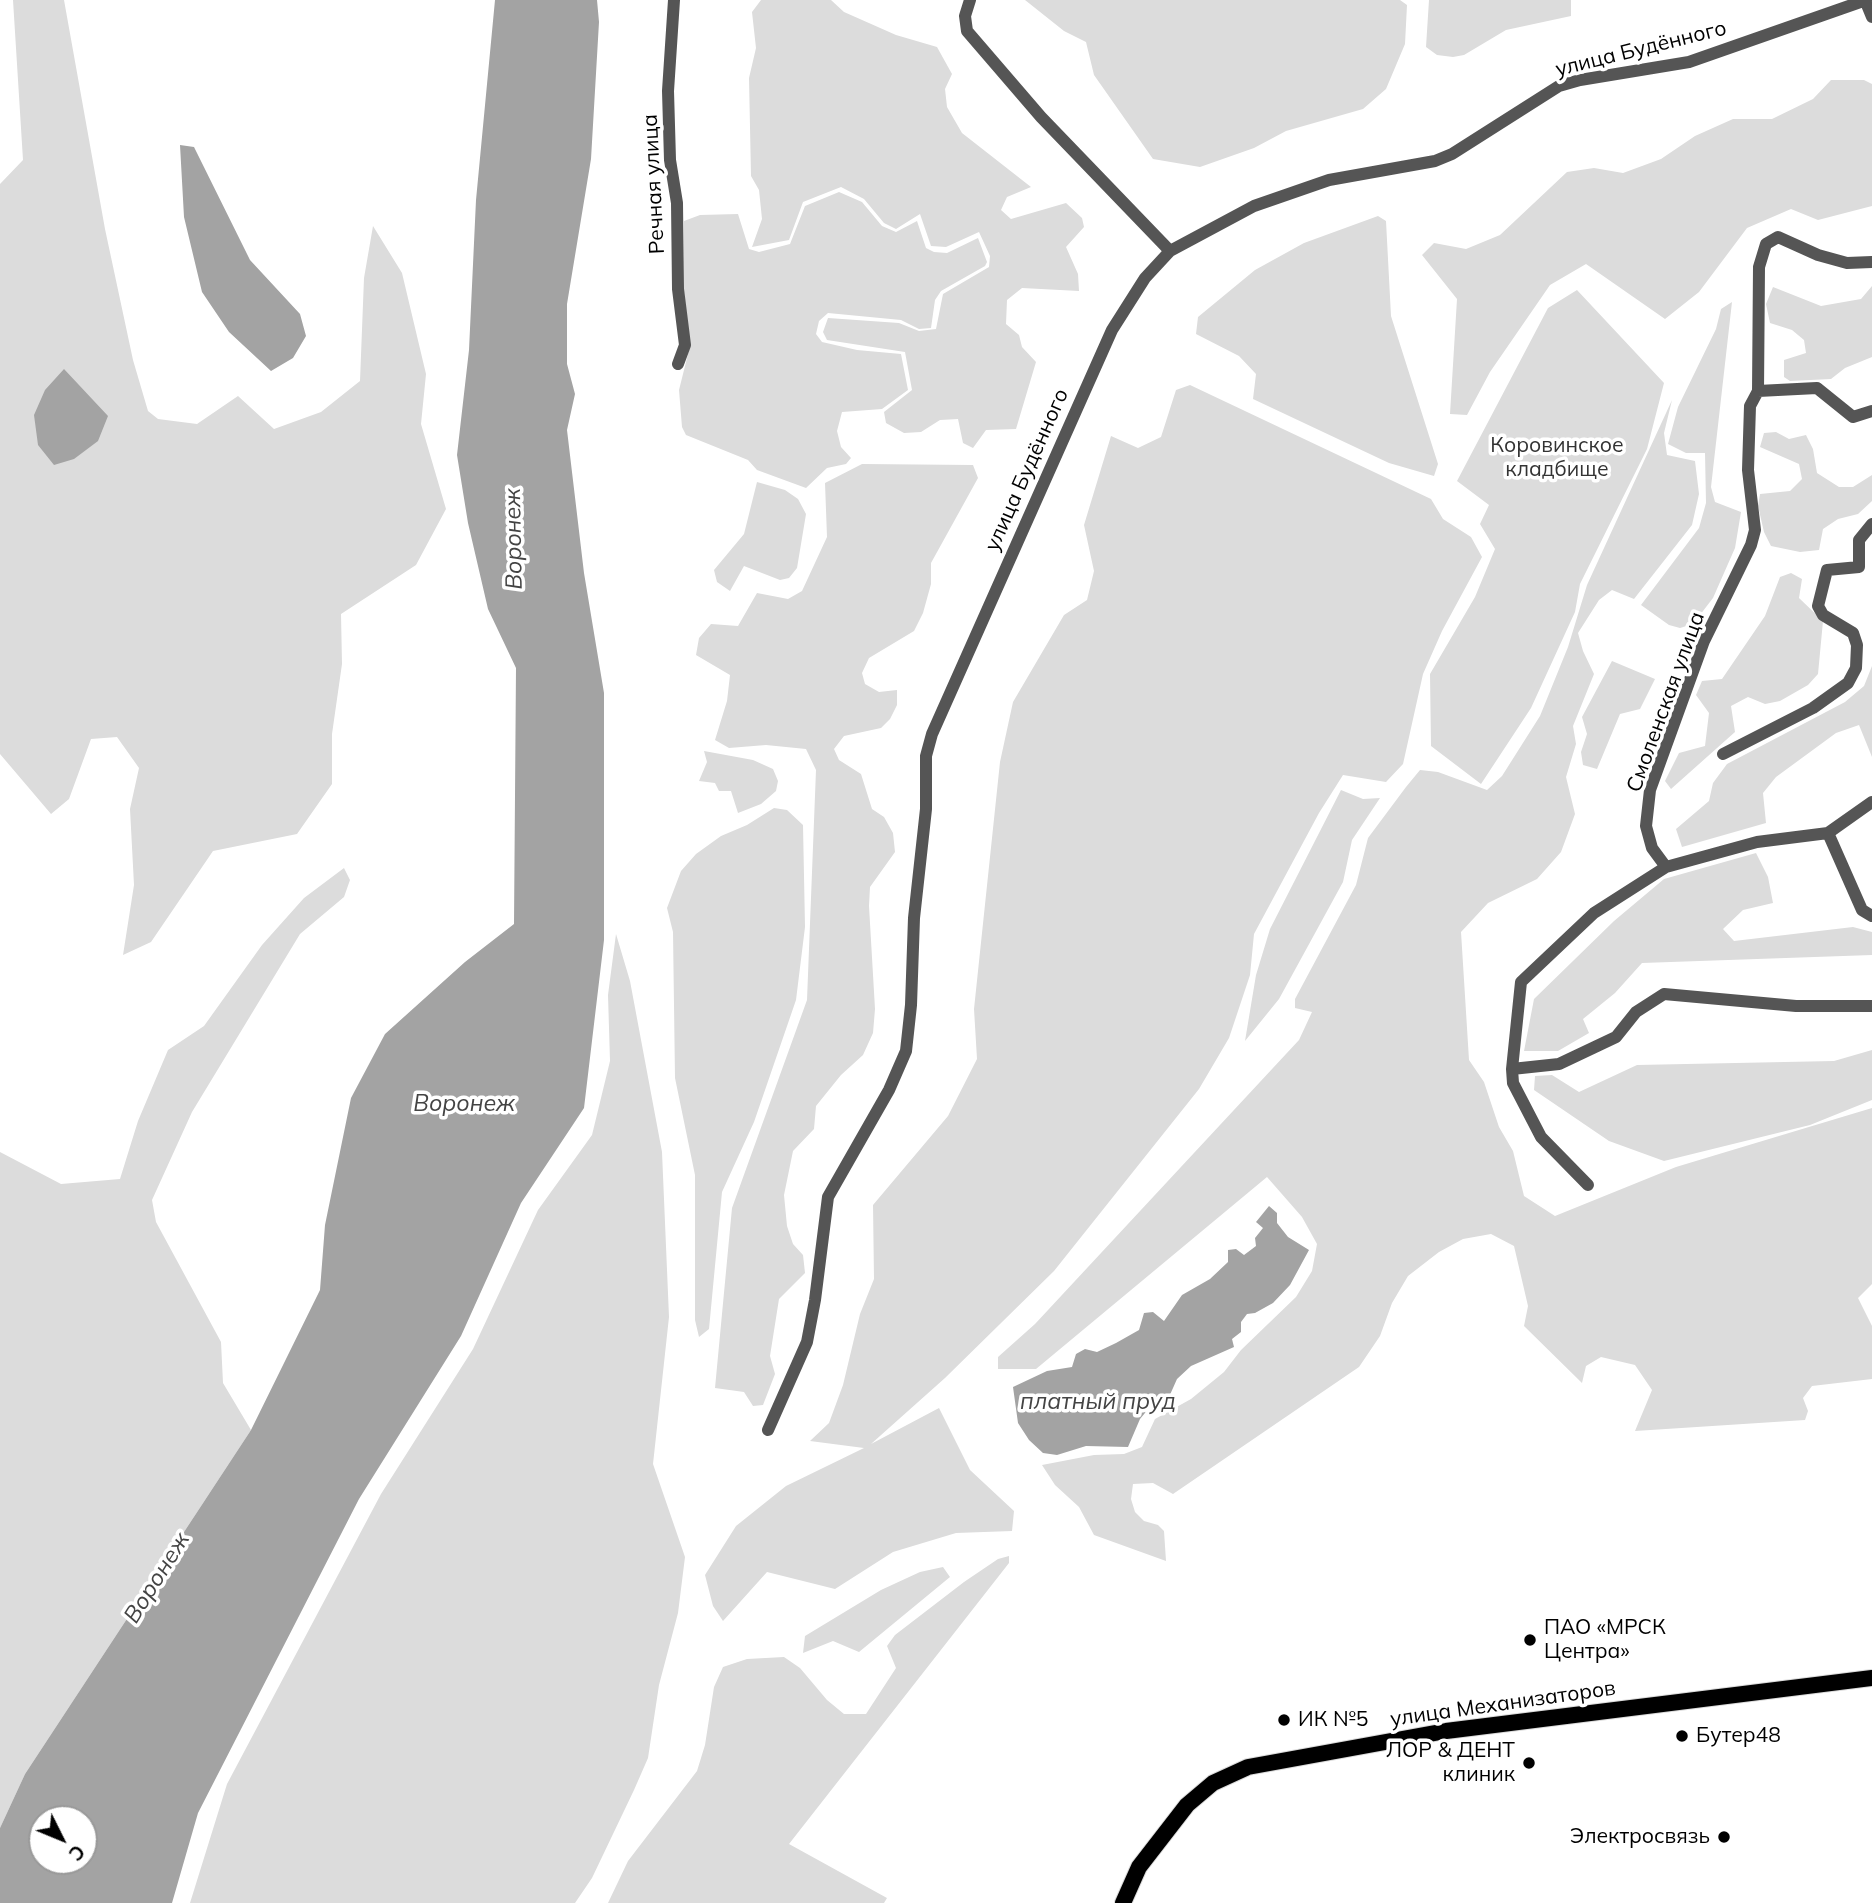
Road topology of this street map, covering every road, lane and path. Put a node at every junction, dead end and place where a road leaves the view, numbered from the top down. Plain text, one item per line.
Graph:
1 (674, 0) edge
2 (970, 0) edge
3 (1866, 0) edge
4 (1872, 17) edge
5 (1170, 251) junction
6 (1872, 262) edge
7 (678, 364) dead end
8 (1758, 391) junction
9 (1872, 411) edge
10 (1872, 524) edge
11 (1723, 754) dead end
12 (1872, 803) edge
13 (1828, 834) junction
14 (1666, 867) junction
15 (1872, 916) edge
16 (1872, 1006) edge
17 (1512, 1069) junction
18 (1588, 1185) dead end
19 (768, 1430) dead end
20 (1872, 1678) edge
21 (1123, 1903) edge

1 - 7 street, Речная улица
2 - 5 street
3 - 4 street
3 - 5 street, улица Будённого
5 - 19 street, улица Будённого
6 - 8 street, Смоленская улица
8 - 9 street
8 - 14 street, Смоленская улица
10 - 11 street
12 - 13 street
13 - 14 street
13 - 15 street
14 - 17 street
16 - 17 street
17 - 18 street
20 - 21 main road, улица Механизаторов

